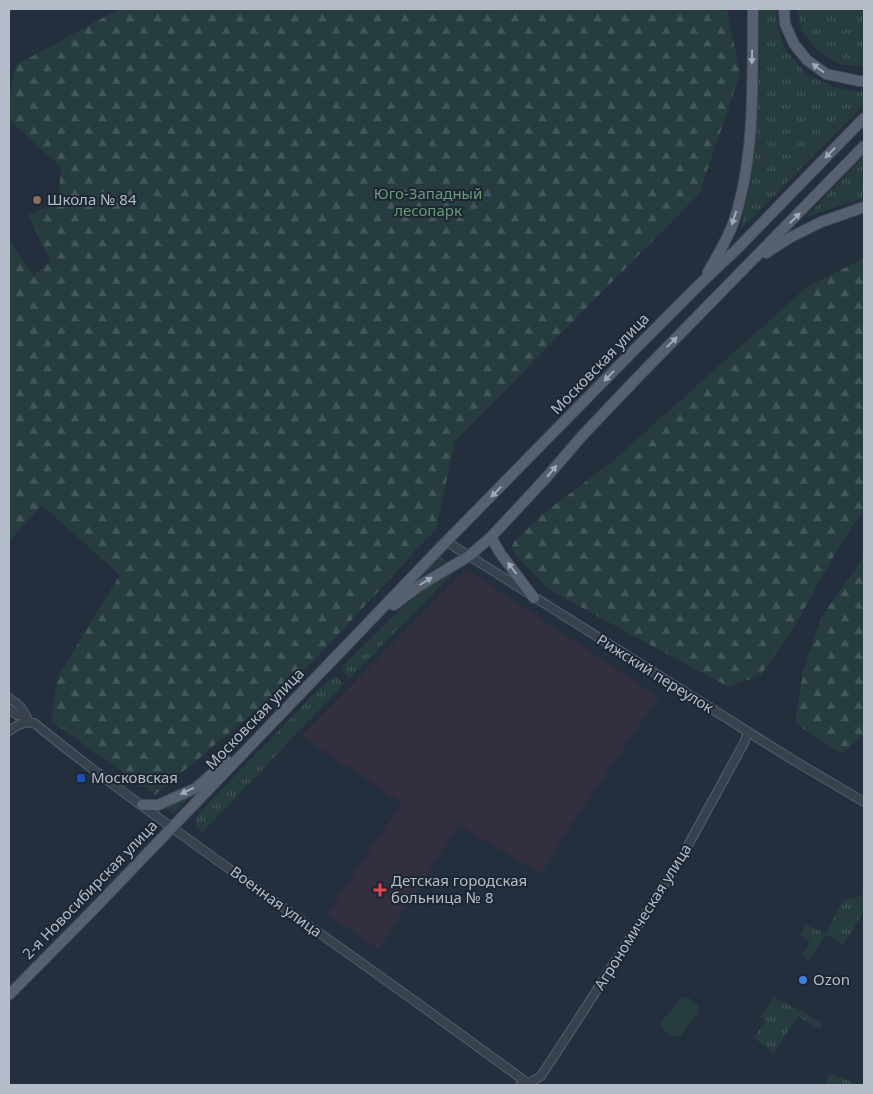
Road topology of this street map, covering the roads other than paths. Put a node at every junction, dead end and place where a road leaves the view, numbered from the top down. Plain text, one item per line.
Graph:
1 (753, 9) edge
2 (784, 9) edge
3 (864, 81) edge
4 (864, 118) edge
5 (864, 146) edge
6 (864, 207) edge
7 (748, 265) junction
8 (702, 281) junction
9 (491, 537) junction
10 (447, 542) junction
11 (469, 556) junction
12 (534, 598) junction
13 (360, 632) junction
14 (11, 699) edge
15 (9, 709) edge
16 (27, 719) junction
17 (9, 731) edge
18 (748, 732) junction
19 (242, 755) junction
20 (864, 802) edge
21 (142, 805) junction
22 (172, 827) junction
23 (9, 995) edge
24 (526, 1085) edge

1 -> 8 main road
3 -> 2 main road
4 -> 8 main road, Московская улица
7 -> 5 main road, Московская улица
6 - 7 main road
9 -> 7 main road, Московская улица
8 -> 10 main road, Московская улица
9 - 11 main road, Московская улица
12 -> 9 main road
10 - 11 street, Рижский переулок
10 - 13 main road, Московская улица
11 - 12 street, Рижский переулок
13 -> 11 main road, Московская улица
12 - 18 street, Рижский переулок
13 - 19 main road, Московская улица
14 - 16 street, Военная улица
15 - 16 street, Военная улица
16 - 17 street
16 - 21 street, Военная улица
18 - 20 street, Рижский переулок
18 - 24 street, Агрономическая улица
19 -> 21 main road
19 - 22 main road, Московская улица
21 - 22 street, Военная улица
22 - 23 main road, 2-я Новосибирская улица
22 - 24 street, Военная улица

